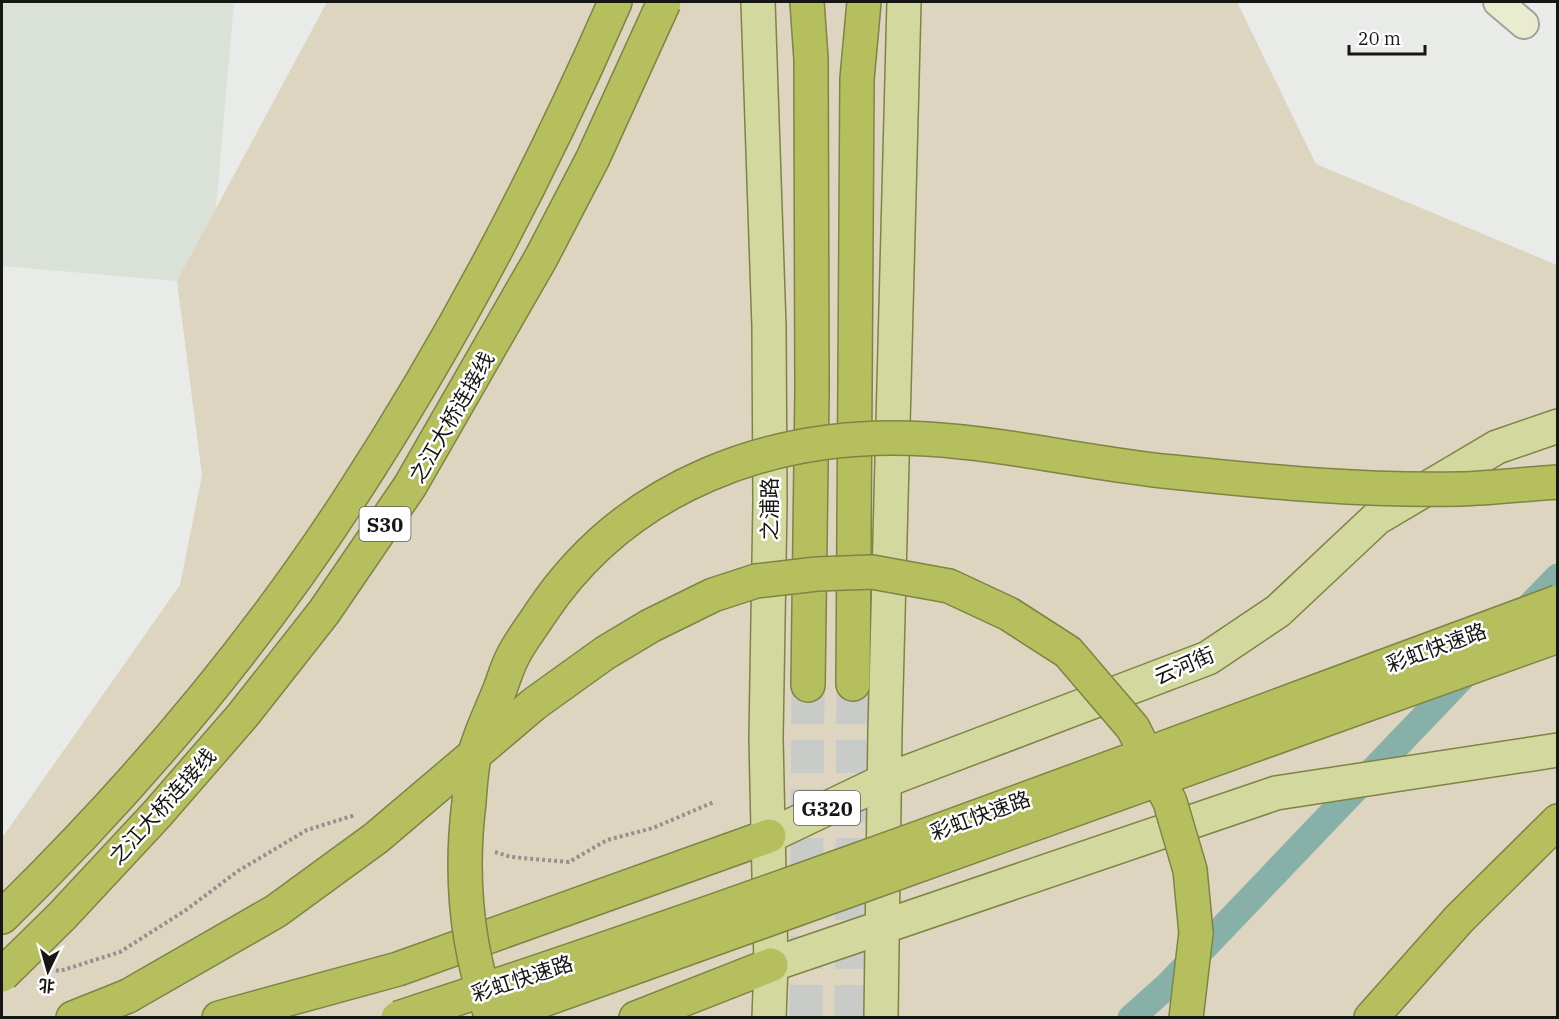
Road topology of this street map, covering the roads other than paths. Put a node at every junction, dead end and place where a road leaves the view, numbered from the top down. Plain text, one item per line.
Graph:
1 (615, 2) edge
2 (664, 2) edge
3 (758, 2) edge
4 (807, 2) edge
5 (864, 2) edge
6 (904, 2) edge
7 (1498, 2) edge
8 (1524, 24) dead end
9 (1557, 426) edge
10 (1557, 482) edge
11 (1557, 602) edge
12 (1557, 636) edge
13 (853, 684) tunnel mouth
14 (808, 685) tunnel mouth
15 (1557, 750) edge
16 (884, 781) junction
17 (1557, 821) edge
18 (769, 836) junction
19 (2, 917) edge
20 (882, 928) junction
21 (771, 965) junction
22 (2, 975) edge
23 (73, 1017) edge
24 (219, 1017) edge
25 (398, 1017) edge
26 (492, 1017) edge
27 (636, 1017) edge
28 (770, 1017) edge
29 (880, 1017) edge
30 (1186, 1017) edge
31 (1371, 1017) edge

1 - 19 highway, 之江大桥连接线 / S30
2 - 22 highway, 之江大桥连接线 / S30, bridge
3 - 18 main road, 之浦路
4 - 14 highway, 之浦路
5 - 13 highway
6 - 16 main road
7 - 8 street
9 - 16 main road, 云河街
10 - 26 highway, bridge
11 - 25 highway, 彩虹快速路, bridge
12 - 26 highway, 彩虹快速路, bridge
15 - 20 main road
16 - 18 main road, 云河街 / G320
16 - 20 main road
17 - 31 highway
18 - 21 main road, 之浦路
18 - 24 highway
20 - 21 main road
20 - 29 main road
21 - 27 highway
21 - 28 main road, 之浦路
23 - 30 highway, bridge

